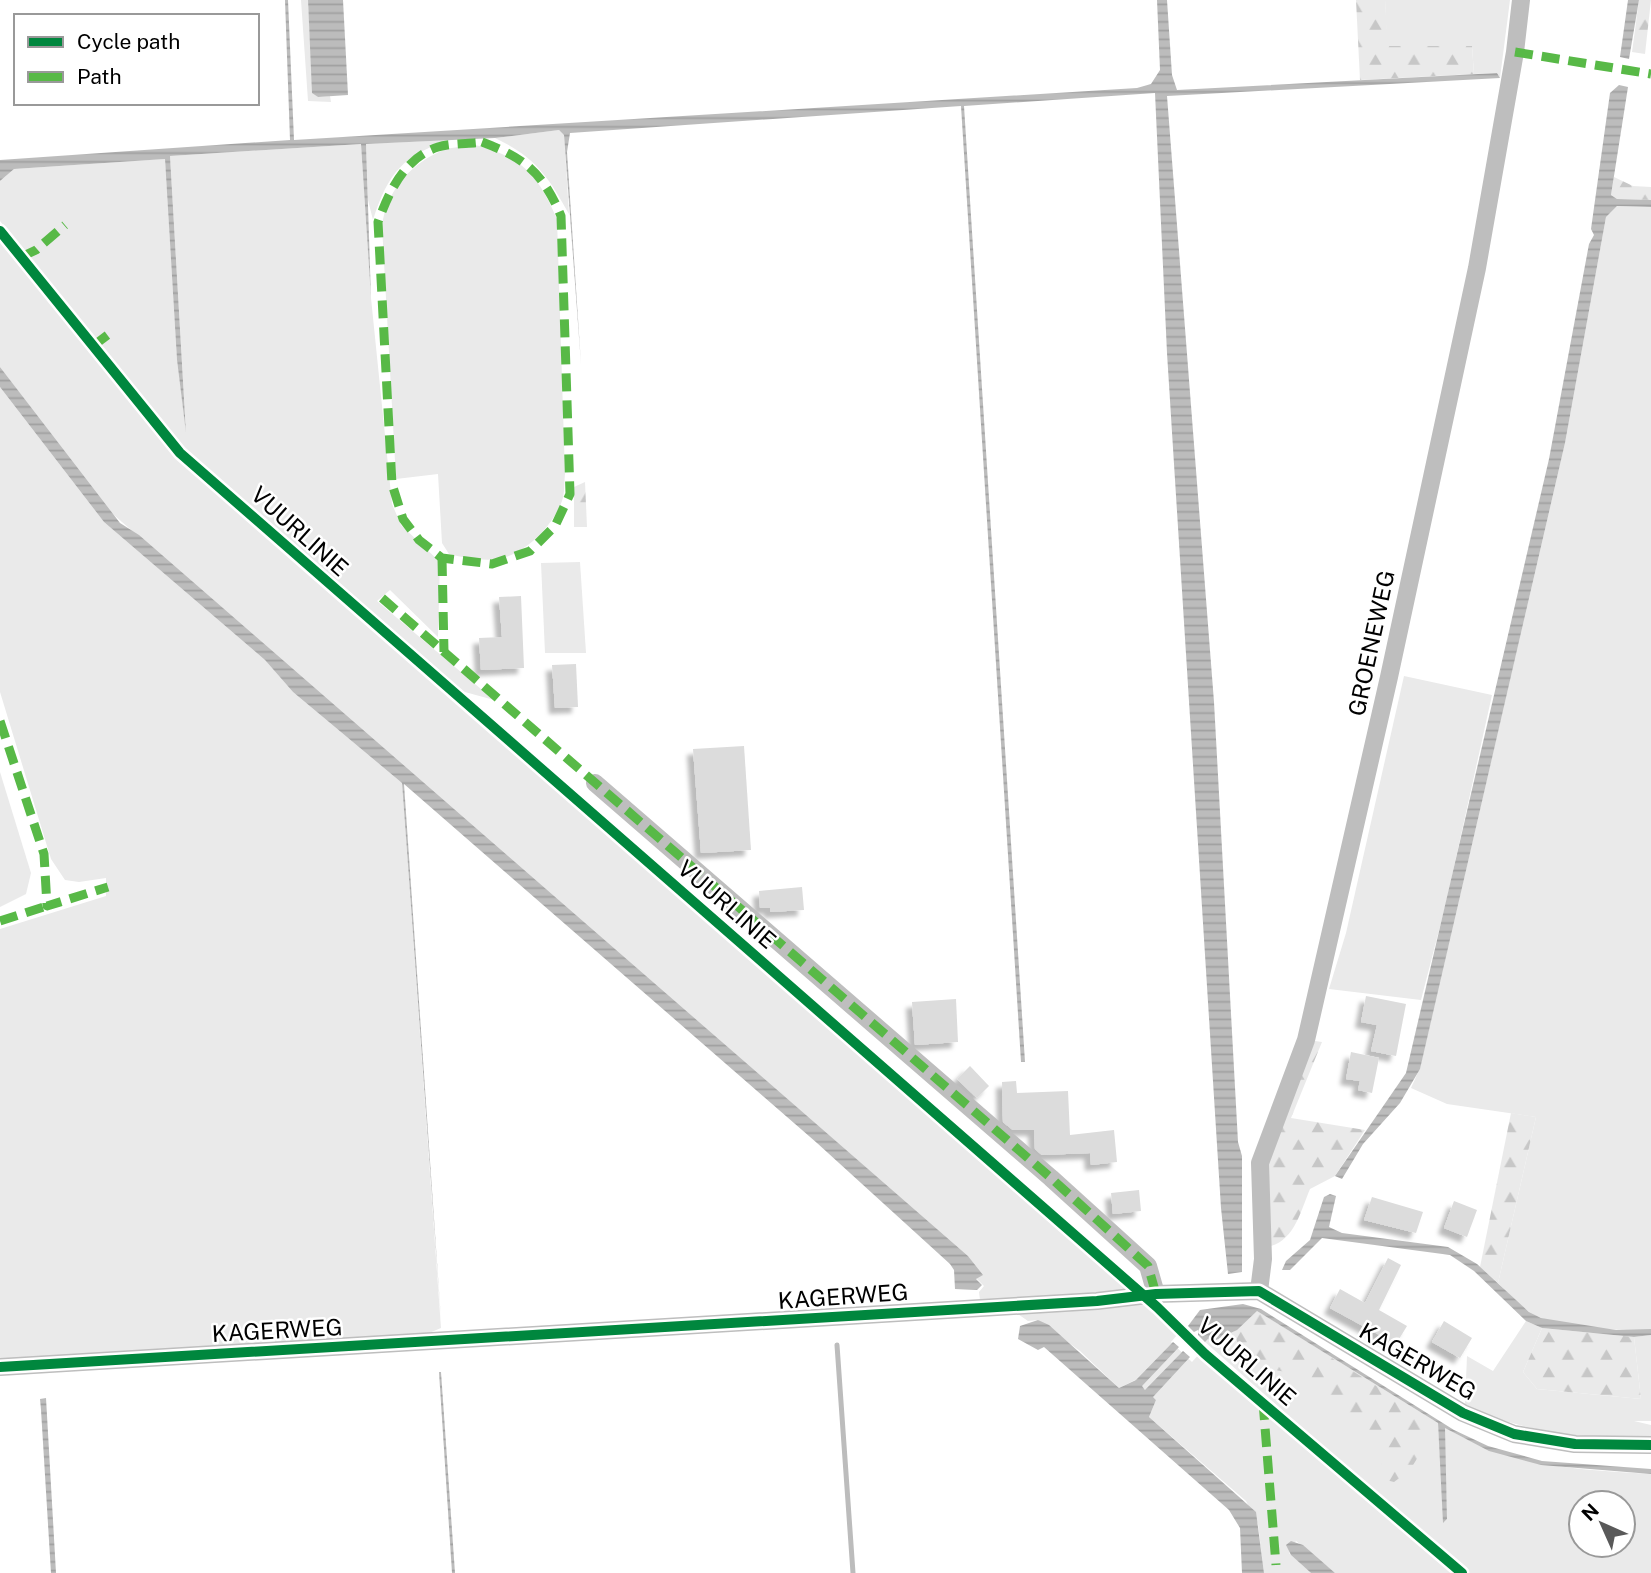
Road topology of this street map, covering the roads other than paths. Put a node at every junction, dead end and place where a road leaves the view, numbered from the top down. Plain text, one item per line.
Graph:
1 (1521, 0) edge
2 (595, 783) dead end
3 (1259, 1291) junction
4 (1156, 1294) junction
5 (0, 1367) edge
6 (1651, 1445) edge

1 - 3 street, GROENEWEG
2 - 4 street
3 - 4 street, KAGERWEG
3 - 6 street, KAGERWEG
4 - 5 street, KAGERWEG

